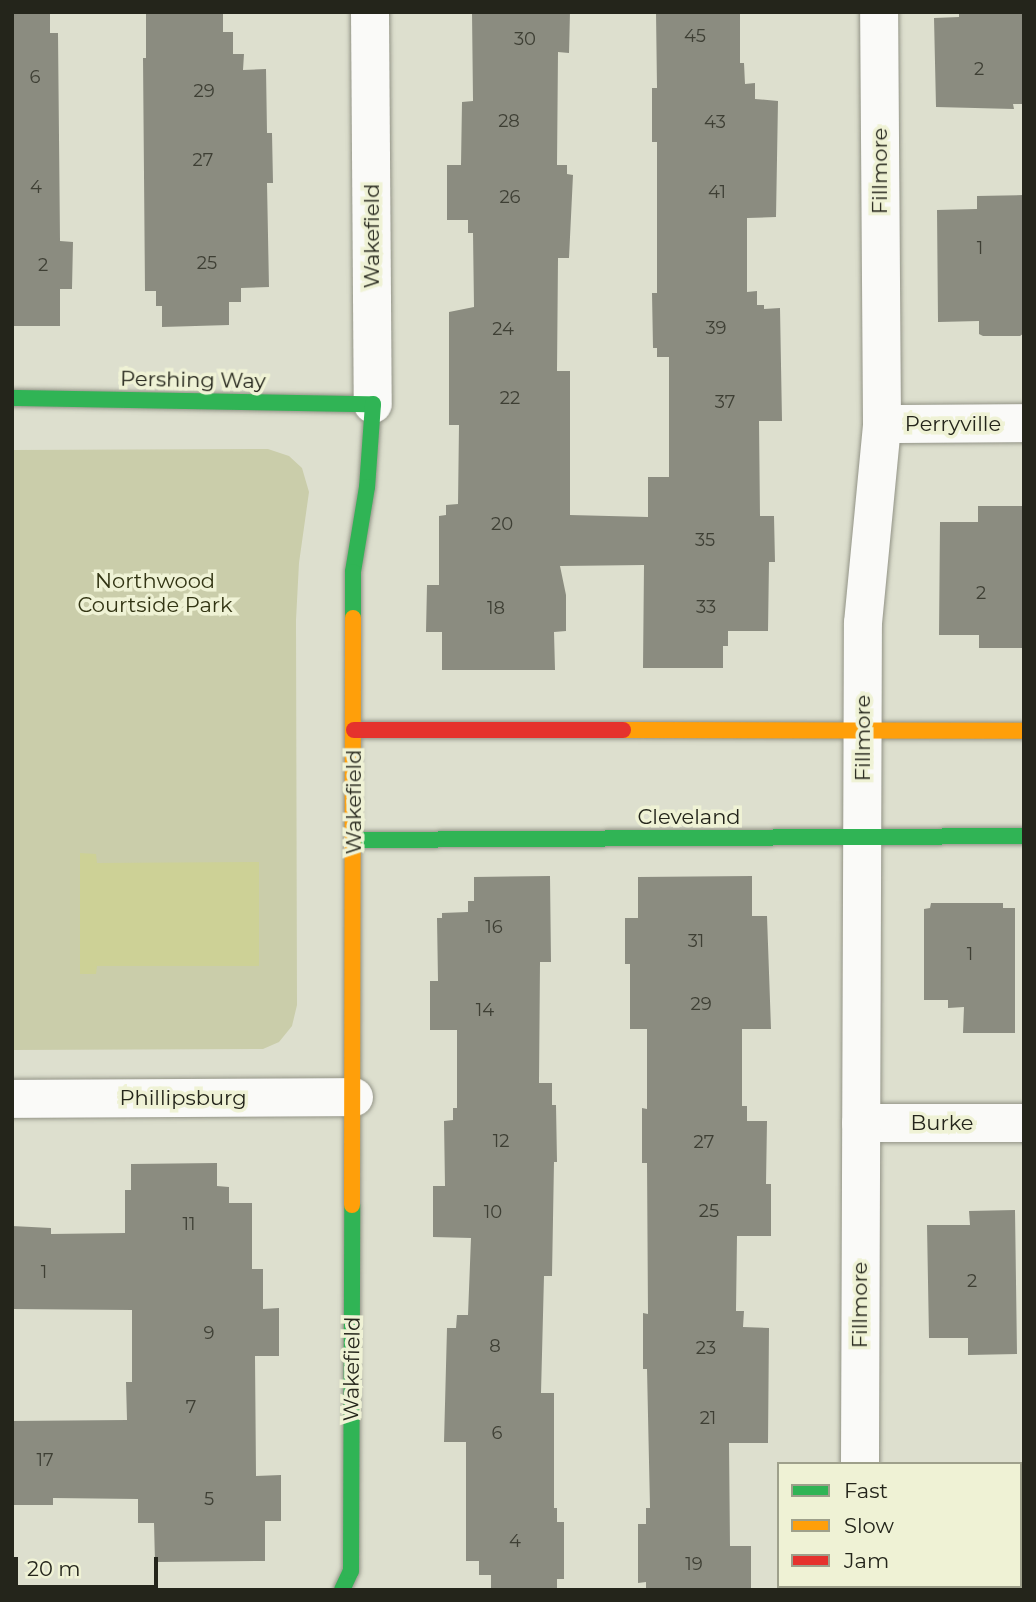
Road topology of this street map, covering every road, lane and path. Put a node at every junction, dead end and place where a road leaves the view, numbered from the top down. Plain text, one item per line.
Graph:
1 (370, 12) edge
2 (879, 12) edge
3 (12, 398) edge
4 (373, 404) junction
5 (1024, 423) edge
6 (882, 424) junction
7 (354, 730) junction
8 (1024, 730) edge
9 (863, 731) junction
10 (862, 836) junction
11 (1024, 836) edge
12 (354, 840) junction
13 (355, 1097) junction
14 (12, 1098) edge
15 (860, 1123) junction
16 (1024, 1123) edge
17 (860, 1462) edge
18 (342, 1590) edge

1 - 4 street, Wakefield
2 - 6 street, Fillmore
3 - 4 street, Pershing Way
4 - 7 street, Wakefield
5 - 6 street, Perryville
6 - 9 street, Fillmore
7 - 9 street
7 - 12 street, Wakefield
8 - 9 street
9 - 10 street, Fillmore
10 - 11 street, Cleveland
10 - 12 street, Cleveland
10 - 15 street, Fillmore
12 - 13 street, Wakefield
13 - 14 street, Phillipsburg
13 - 18 street, Wakefield
15 - 16 street, Burke
15 - 17 street, Fillmore

